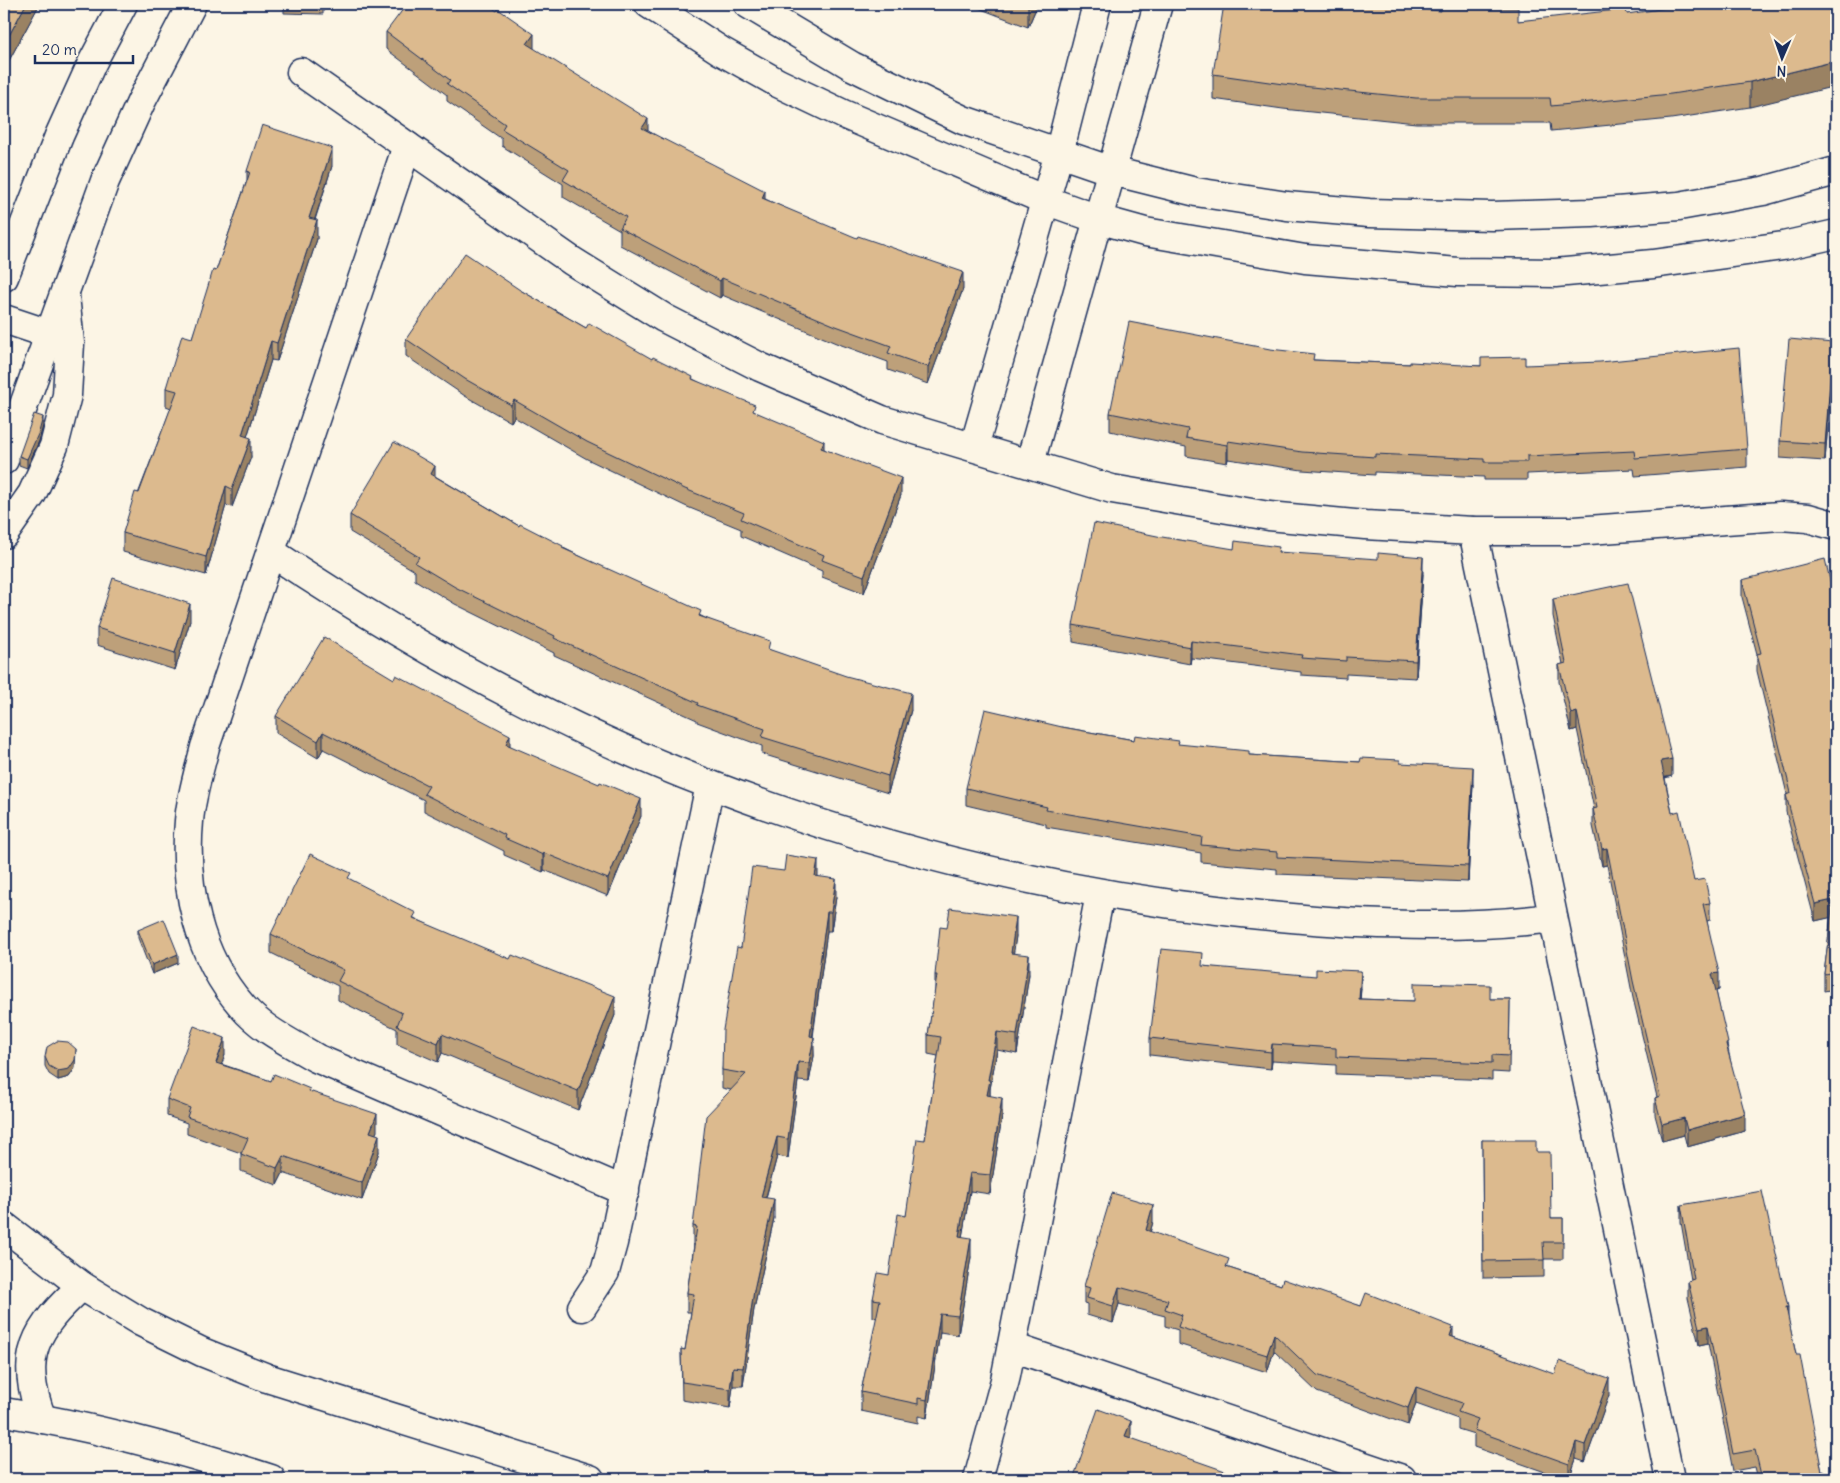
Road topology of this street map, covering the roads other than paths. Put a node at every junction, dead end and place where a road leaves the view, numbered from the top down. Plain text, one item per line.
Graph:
1 (123, 4) edge
2 (192, 4) edge
3 (649, 4) edge
4 (748, 4) edge
5 (1097, 4) edge
6 (1158, 4) edge
7 (301, 72) dead end
8 (407, 146) junction
9 (1059, 153) junction
10 (1112, 171) junction
11 (1836, 171) edge
12 (1046, 200) junction
13 (1098, 219) junction
14 (1836, 234) edge
15 (5, 274) edge
16 (64, 290) junction
17 (4, 319) edge
18 (49, 334) junction
19 (974, 447) junction
20 (4, 460) edge
21 (1030, 463) junction
22 (1836, 526) edge
23 (1473, 530) junction
24 (4, 534) edge
25 (271, 552) junction
26 (710, 785) junction
27 (1100, 894) junction
28 (1553, 918) junction
29 (624, 1191) junction
30 (4, 1226) edge
31 (82, 1286) junction
32 (582, 1307) dead end
33 (1012, 1347) junction
34 (4, 1412) edge
35 (42, 1419) junction
36 (271, 1479) edge
37 (590, 1479) edge
38 (978, 1479) edge
39 (1402, 1479) edge
40 (1670, 1479) edge

1 - 15 street
2 - 16 street
3 - 12 street
4 - 9 street
5 - 9 street
6 - 10 street
7 - 8 street
8 - 19 street
8 - 25 street
9 - 10 street
9 - 12 street
10 - 11 street
10 - 13 street
12 - 13 street
12 - 19 street
13 - 14 street
13 - 21 street
16 - 18 street
16 - 24 street
17 - 18 street
18 - 20 street
19 - 21 street
21 - 23 street
22 - 23 street
23 - 28 street
25 - 26 street
25 - 29 street
26 - 27 street
26 - 29 street
27 - 28 street
27 - 33 street
28 - 40 street
29 - 32 street
30 - 31 street
31 - 35 street
31 - 37 street
33 - 38 street
33 - 39 street
34 - 35 street
35 - 36 street

